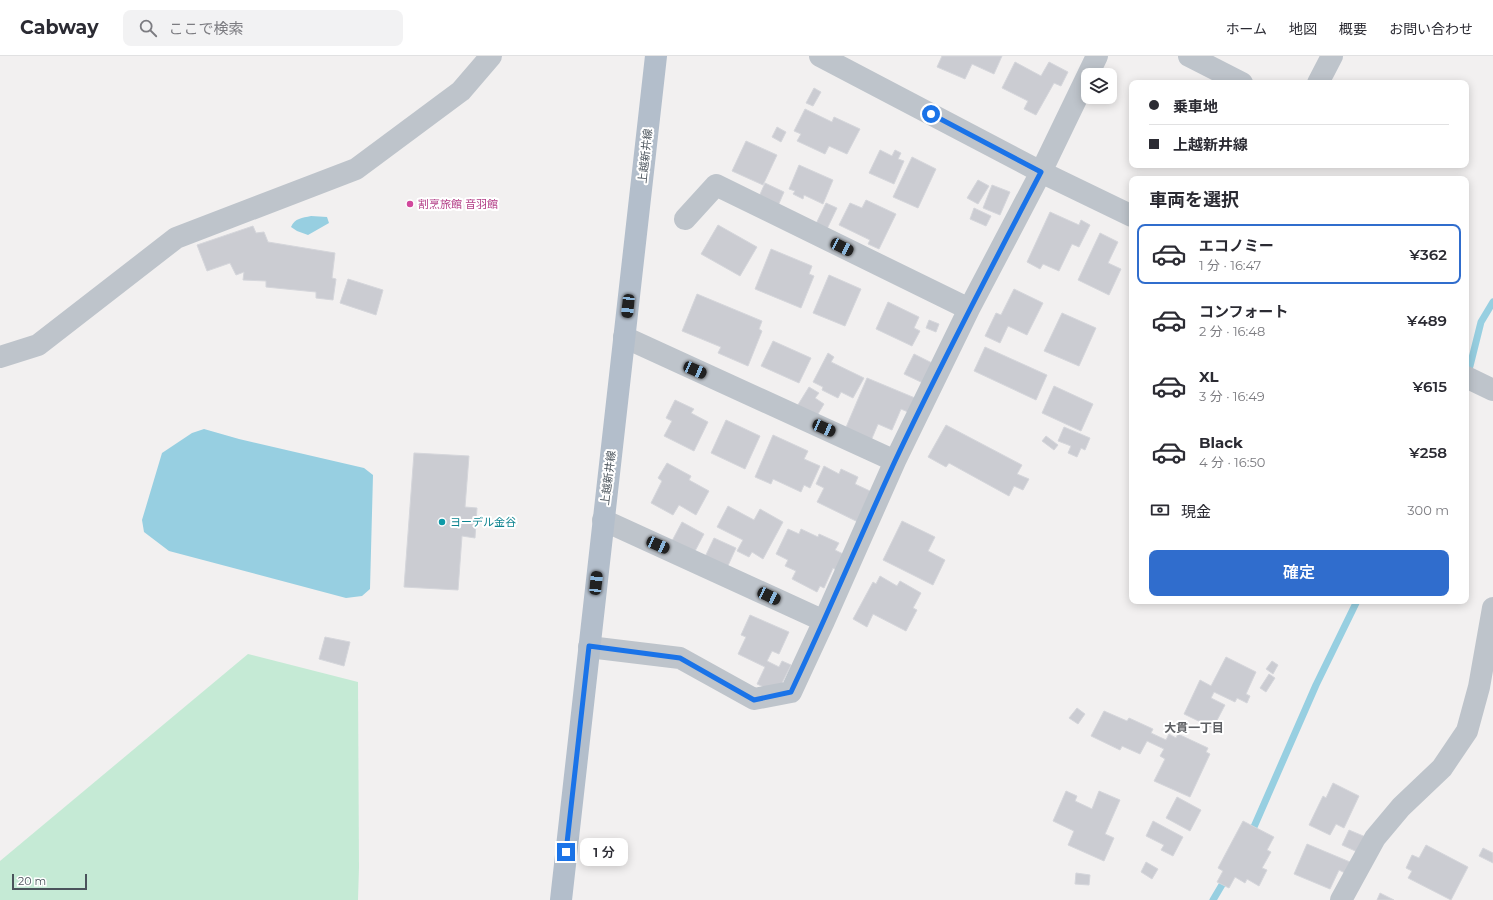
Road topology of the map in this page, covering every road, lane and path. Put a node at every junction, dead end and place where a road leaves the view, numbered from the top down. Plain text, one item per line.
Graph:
1 (491, 56) edge
2 (656, 56) edge
3 (820, 56) edge
4 (1097, 56) edge
5 (1189, 56) edge
6 (1332, 56) edge
7 (1236, 80) edge
8 (1320, 80) edge
9 (1041, 172) junction
10 (1129, 215) edge
11 (685, 219) dead end
12 (969, 309) junction
13 (624, 337) junction
14 (0, 357) edge
15 (1469, 378) edge
16 (1493, 390) edge
17 (895, 461) junction
18 (603, 520) junction
19 (1493, 608) edge
20 (824, 621) junction
21 (589, 646) junction
22 (561, 900) edge
23 (1341, 900) edge

1 - 14 street
2 - 13 main road, 上越新井線
3 - 9 street
4 - 9 street
5 - 7 street
6 - 8 street
9 - 10 street
9 - 12 street
11 - 12 street
12 - 17 street
13 - 17 street
13 - 18 main road, 上越新井線
15 - 16 street
17 - 20 street
18 - 20 street
18 - 21 main road, 上越新井線
19 - 23 street
20 - 21 street
21 - 22 main road, 上越新井線

